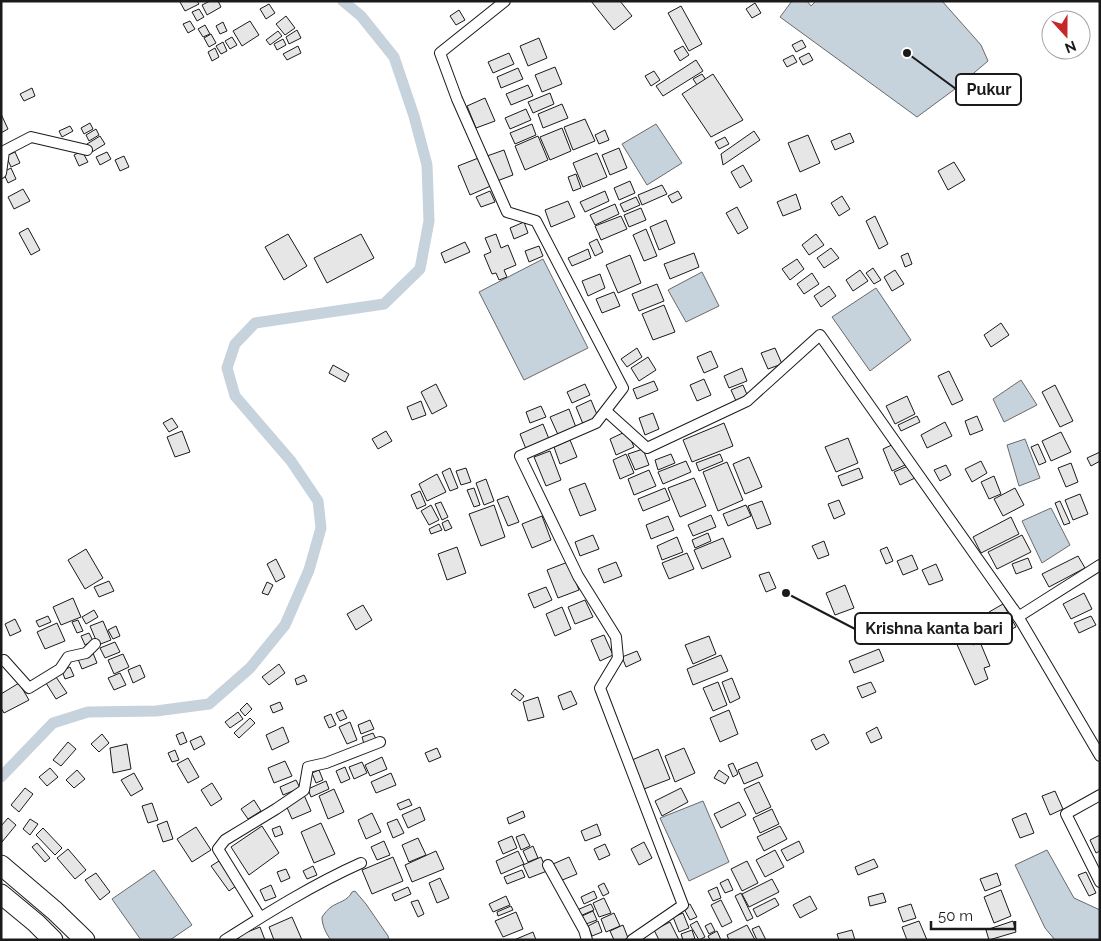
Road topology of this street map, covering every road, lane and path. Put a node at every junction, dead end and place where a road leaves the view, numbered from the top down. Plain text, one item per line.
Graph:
1 (505, 1) edge
2 (87, 150) dead end
3 (1, 172) edge
4 (606, 411) junction
5 (1100, 565) edge
6 (1018, 617) junction
7 (95, 644) dead end
8 (1, 661) edge
9 (380, 742) dead end
10 (1100, 756) edge
11 (1100, 796) edge
12 (361, 863) dead end
13 (1, 865) edge
14 (548, 865) dead end
15 (1100, 882) edge
16 (1, 894) edge
17 (260, 917) junction
18 (53, 940) edge
19 (85, 940) edge
20 (225, 940) edge
21 (587, 940) edge
22 (632, 940) edge

1 - 4 street
2 - 3 street
4 - 6 street
4 - 22 street
5 - 6 street
6 - 10 street
7 - 8 street
9 - 17 street
11 - 15 street
12 - 17 street
13 - 19 highway
14 - 21 street
16 - 18 highway
17 - 20 street

